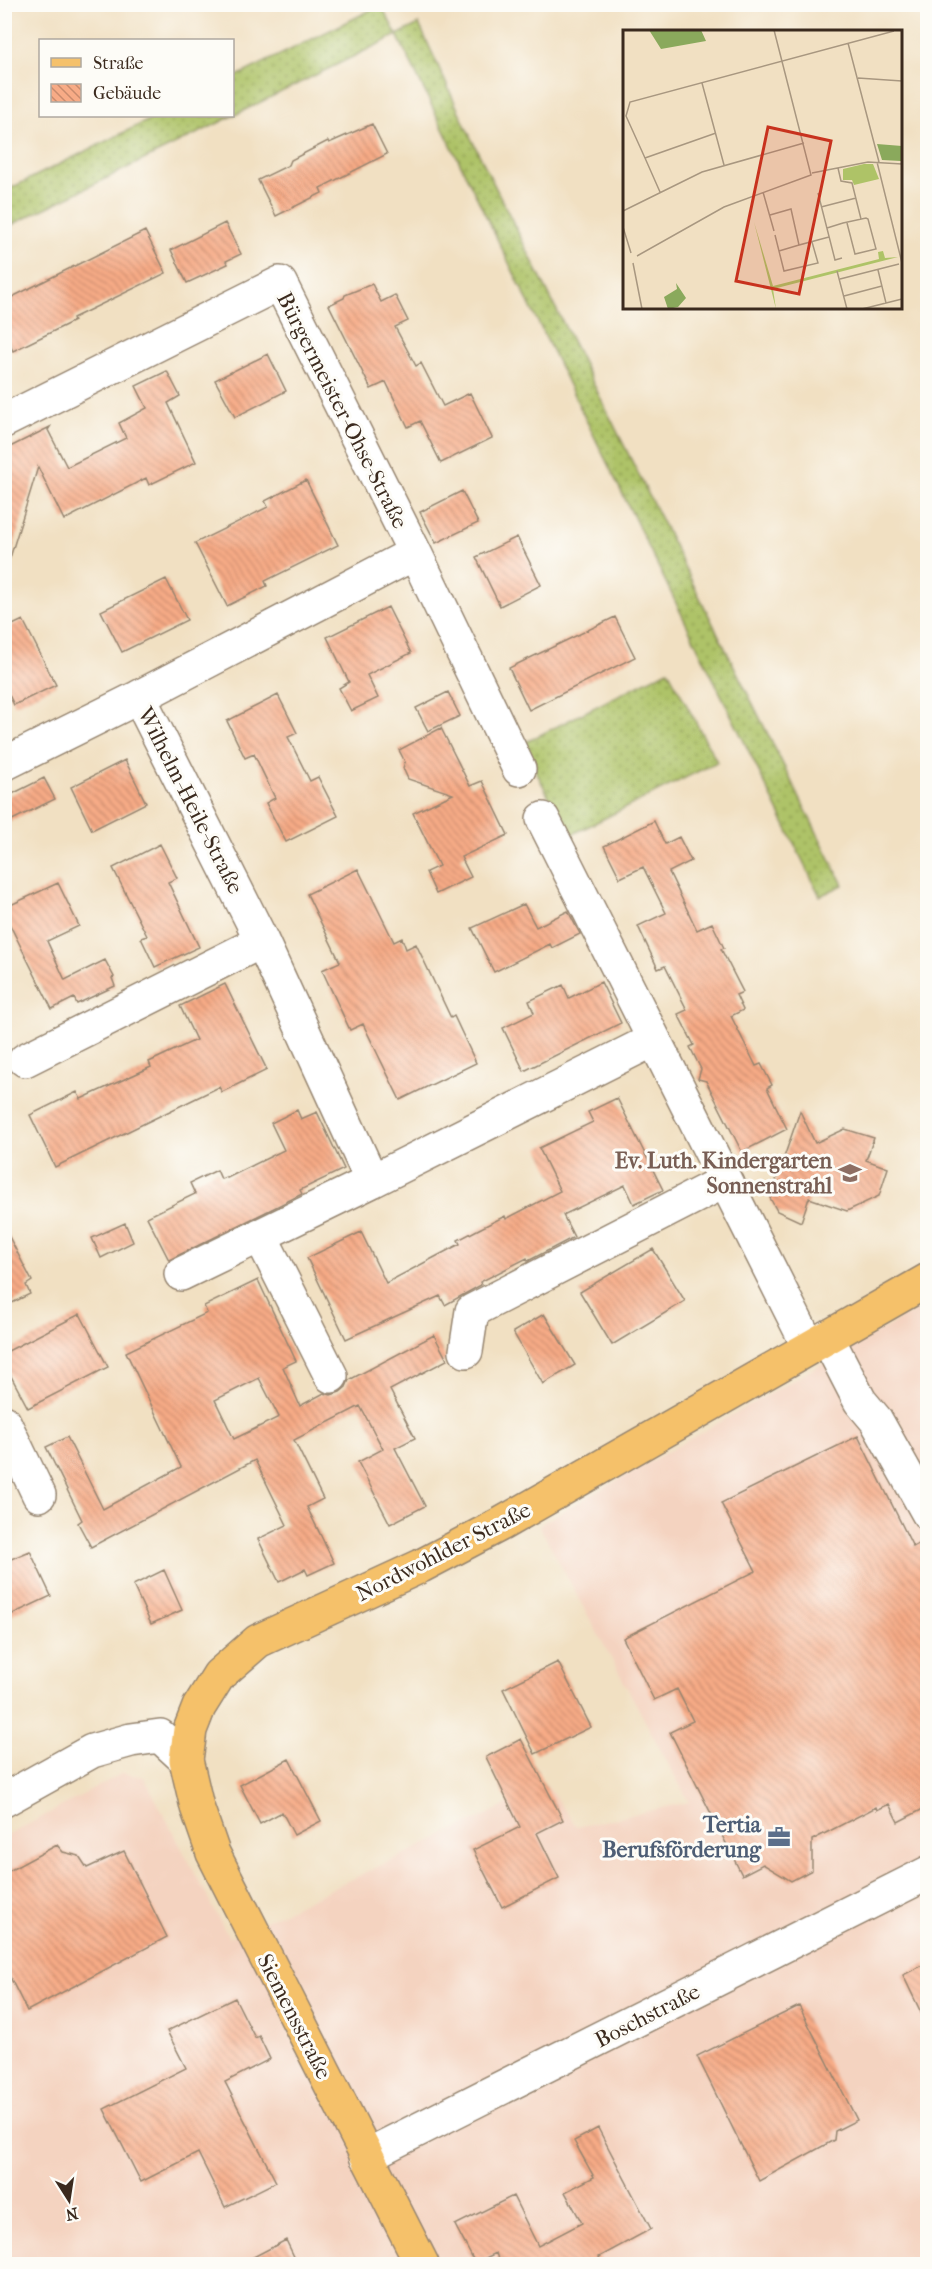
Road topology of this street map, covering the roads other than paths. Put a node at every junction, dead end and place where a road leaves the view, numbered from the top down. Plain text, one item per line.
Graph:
1 (4, 421) edge
2 (415, 553) junction
3 (139, 698) junction
4 (4, 764) edge
5 (519, 769) dead end
6 (543, 819) dead end
7 (262, 941) junction
8 (653, 1040) junction
9 (24, 1060) dead end
10 (372, 1181) junction
11 (725, 1181) junction
12 (260, 1235) junction
13 (181, 1274) dead end
14 (927, 1280) edge
15 (818, 1342) junction
16 (466, 1351) dead end
17 (332, 1376) dead end
18 (4, 1422) edge
19 (39, 1495) dead end
20 (927, 1513) edge
21 (186, 1760) junction
22 (4, 1800) edge
23 (927, 1874) edge
24 (366, 2156) junction
25 (422, 2265) edge

1 - 2 street, Bürgermeister-Ohse-Straße
2 - 3 street, Bürgermeister-Ohse-Straße
2 - 5 street, Bürgermeister-Ohse-Straße
3 - 4 street, Wilhelm-Heile-Straße
3 - 7 street, Wilhelm-Heile-Straße
6 - 8 street
7 - 9 street
7 - 10 street, Wilhelm-Heile-Straße
8 - 10 street
8 - 11 street
10 - 12 street
11 - 15 street
11 - 16 street
12 - 13 street
12 - 17 street
14 - 15 main road, Nordwohlder Straße
15 - 20 street
15 - 21 main road, Nordwohlder Straße
18 - 19 street
21 - 22 street
21 - 24 main road, Siemensstraße
23 - 24 street, Boschstraße
24 - 25 main road, Siemensstraße

